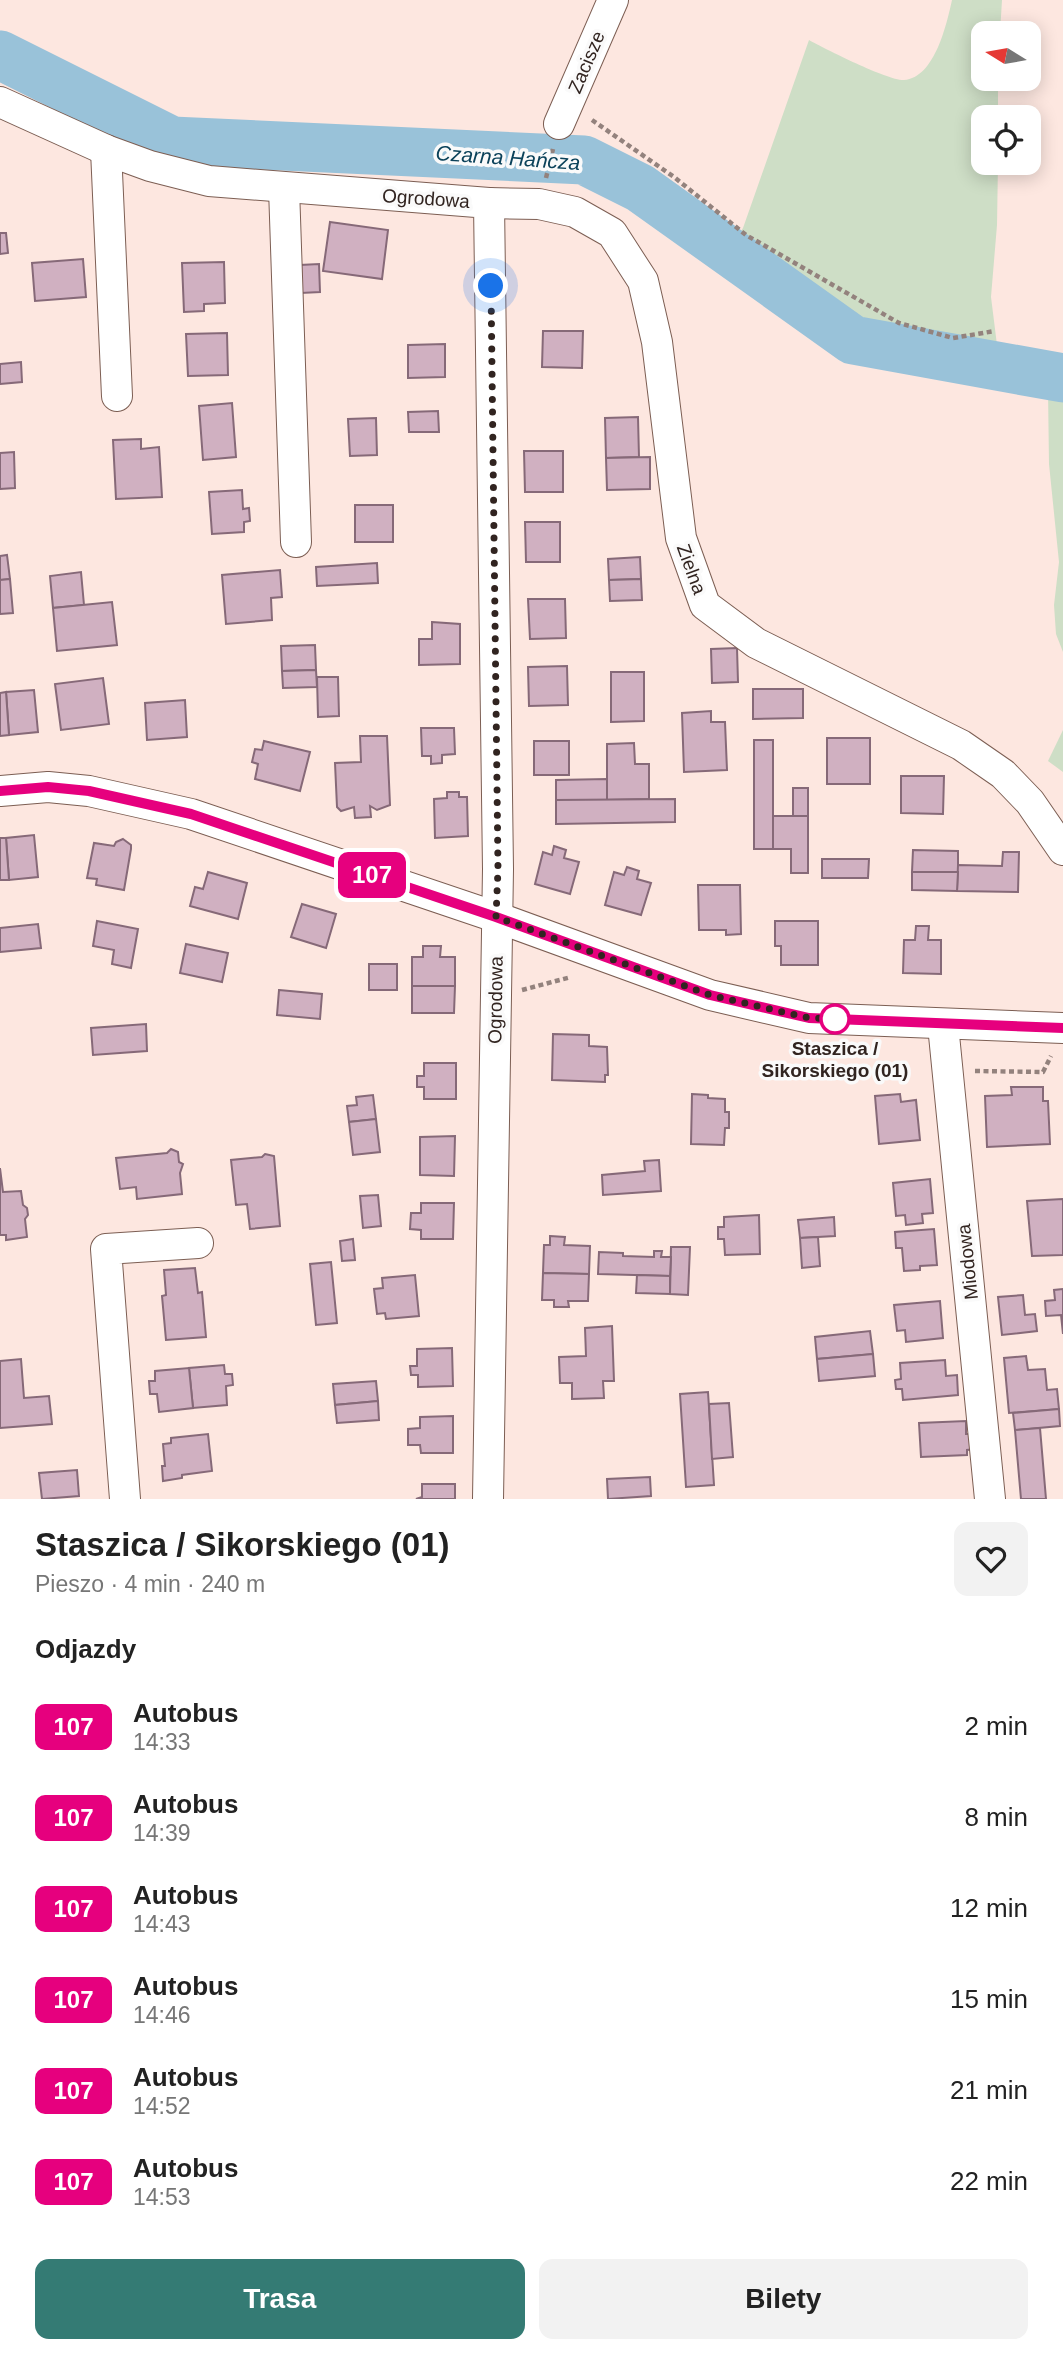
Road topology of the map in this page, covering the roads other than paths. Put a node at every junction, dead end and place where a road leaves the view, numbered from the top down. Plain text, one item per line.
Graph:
1 (613, 0) edge
2 (0, 102) edge
3 (564, 114) road end
4 (106, 150) junction
5 (284, 188) junction
6 (489, 203) junction
7 (117, 396) dead end
8 (296, 542) dead end
9 (0, 791) edge
10 (1063, 850) edge
11 (496, 917) junction
12 (943, 1024) junction
13 (1063, 1028) edge
14 (198, 1243) dead end
15 (125, 1499) edge
16 (488, 1499) edge
17 (990, 1499) edge

1 - 3 street, Zacisze
2 - 4 street, Ogrodowa
4 - 5 street, Ogrodowa
4 - 7 street
5 - 6 street, Ogrodowa
5 - 8 street
6 - 10 street, Zielna
6 - 11 street, Ogrodowa
9 - 11 street
11 - 12 street
11 - 16 street, Ogrodowa
12 - 13 street
12 - 17 street, Miodowa
14 - 15 street

